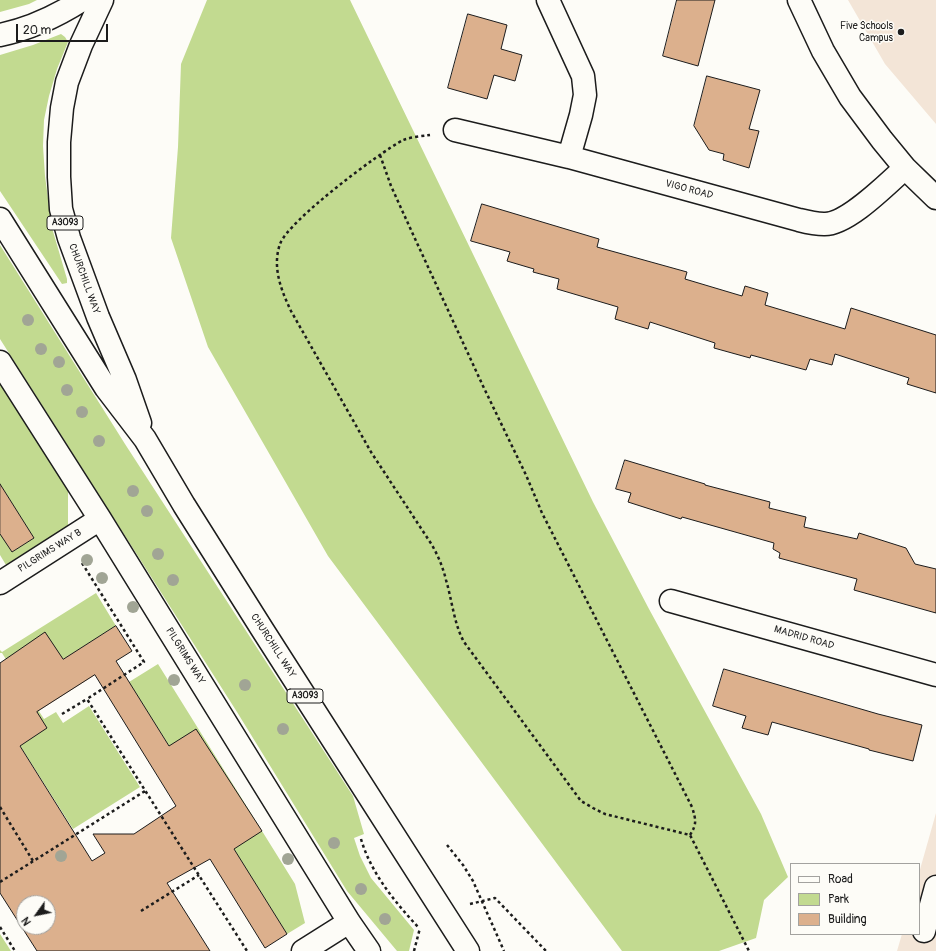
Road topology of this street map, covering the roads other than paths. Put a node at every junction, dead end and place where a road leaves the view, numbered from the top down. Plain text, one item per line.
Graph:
1 (82, 0) edge
2 (102, 0) edge
3 (548, 0) edge
4 (799, 0) edge
5 (0, 35) edge
6 (456, 130) road end
7 (569, 157) junction
8 (905, 168) junction
9 (936, 198) edge
10 (0, 219) edge
11 (0, 362) edge
12 (145, 439) junction
13 (100, 519) junction
14 (0, 583) edge
15 (671, 601) dead end
16 (936, 675) edge
17 (936, 887) edge
18 (349, 922) junction
19 (924, 931) dead end
20 (303, 951) edge
21 (369, 951) edge
22 (468, 951) edge

1 - 5 street
2 - 12 street, CHURCHILL WAY / A3093
3 - 7 street
4 - 8 street
6 - 7 street, VIGO ROAD
7 - 8 street, VIGO ROAD
8 - 9 street
10 - 12 street, CHURCHILL WAY / A3093
11 - 13 street, PILGRIMS WAY
12 - 22 street, CHURCHILL WAY / A3093
13 - 14 street, PILGRIMS WAY B
13 - 18 street, PILGRIMS WAY
15 - 16 street, MADRID ROAD
17 - 19 street
18 - 20 street
18 - 21 street, PILGRIMS WAY

